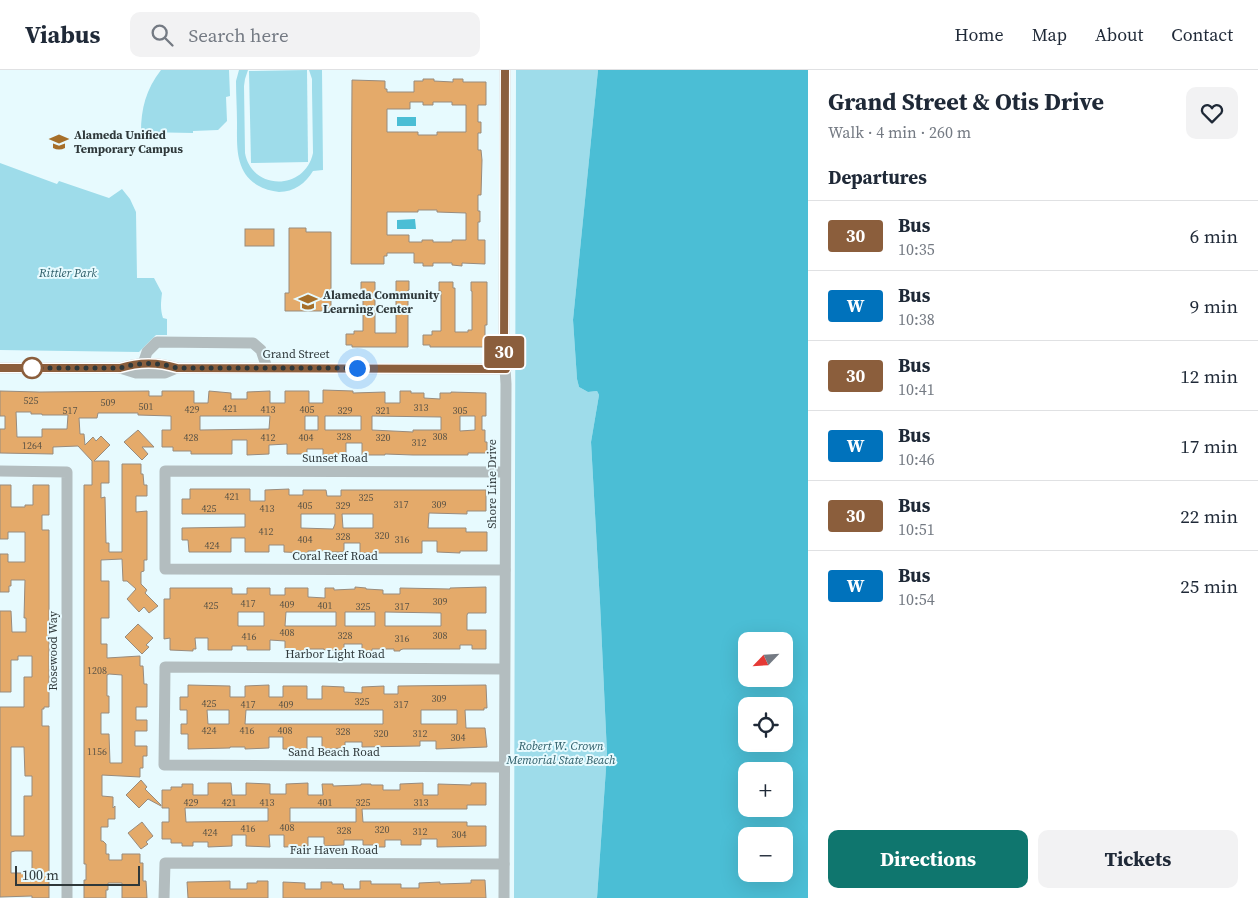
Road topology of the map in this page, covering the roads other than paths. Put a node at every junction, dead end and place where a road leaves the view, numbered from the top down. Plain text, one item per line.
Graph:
1 (505, 70) edge
2 (143, 364) junction
3 (0, 368) edge
4 (120, 368) junction
5 (177, 368) junction
6 (267, 368) junction
7 (506, 369) junction
8 (0, 471) edge
9 (505, 472) junction
10 (165, 569) joint
11 (505, 570) junction
12 (504, 668) junction
13 (164, 766) joint
14 (504, 767) junction
15 (504, 864) junction
16 (67, 898) edge
17 (164, 898) edge
18 (504, 898) edge

1 - 7 street, Shore Line Drive
2 - 4 street, Grand Street
2 - 5 street, Grand Street
2 - 6 street
3 - 4 street, Grand Street
4 - 5 street, Grand Street
5 - 6 street, Grand Street
6 - 7 street, Grand Street
7 - 9 street, Shore Line Drive
8 - 16 street, Rosewood Way
9 - 10 street, Sunset Road
9 - 11 street, Shore Line Drive
10 - 11 street, Coral Reef Road
11 - 12 street, Shore Line Drive
12 - 13 street, Harbor Light Road
12 - 14 street, Shore Line Drive
13 - 14 street, Sand Beach Road
14 - 15 street, Shore Line Drive
15 - 17 street, Fair Haven Road
15 - 18 street, Shore Line Drive

